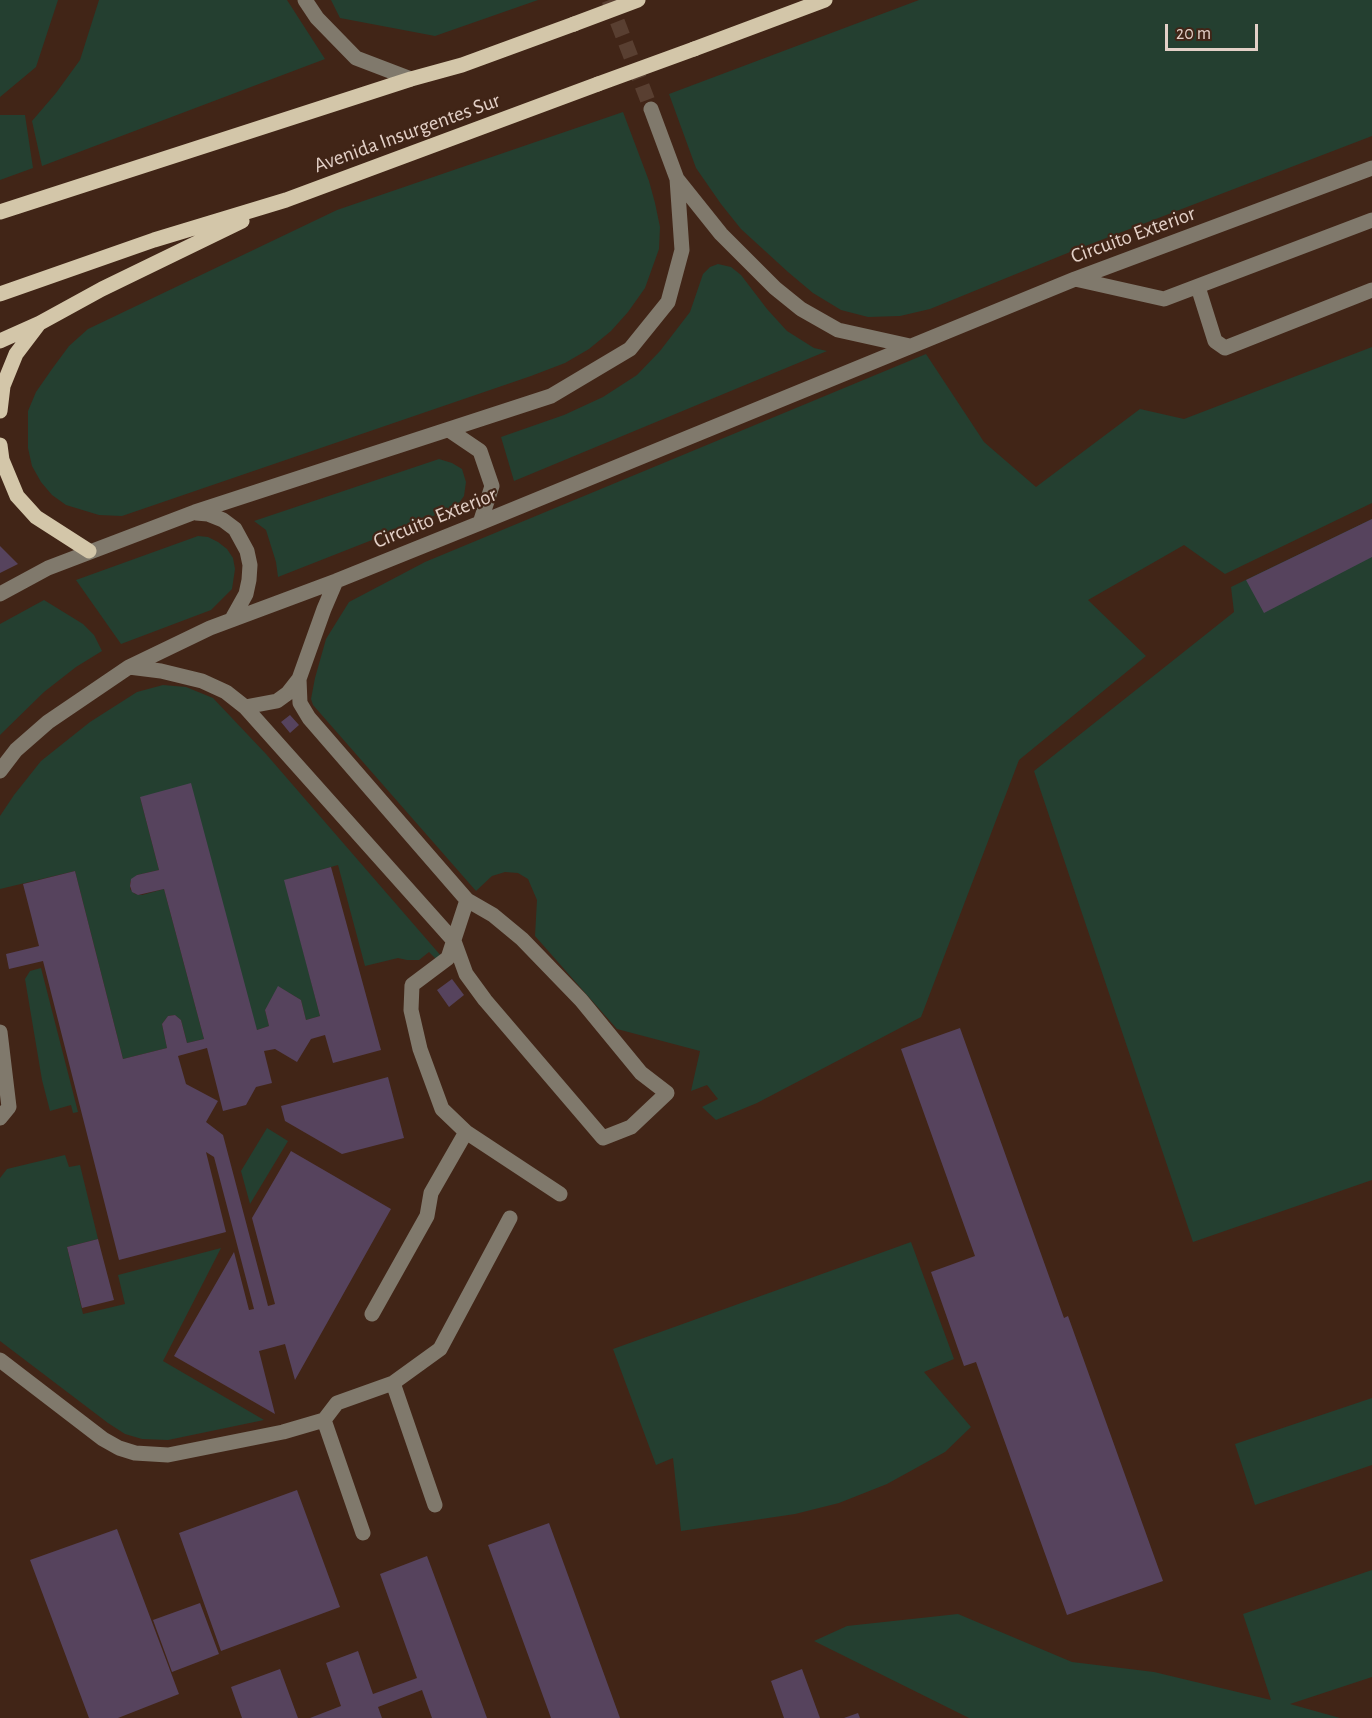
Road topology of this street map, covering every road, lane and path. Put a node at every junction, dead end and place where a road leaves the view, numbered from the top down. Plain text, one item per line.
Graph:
1 (306, 0) edge
2 (638, 0) edge
3 (825, 0) edge
4 (411, 79) junction
5 (651, 109) tunnel mouth
6 (1372, 168) edge
7 (677, 179) junction
8 (286, 200) junction
9 (0, 212) edge
10 (1372, 220) edge
11 (1075, 279) junction
12 (1198, 287) junction
13 (1372, 290) edge
14 (0, 294) edge
15 (40, 323) junction
16 (0, 341) edge
17 (911, 346) junction
18 (0, 411) edge
19 (449, 430) junction
20 (0, 446) edge
21 (195, 512) junction
22 (480, 523) junction
23 (89, 551) junction
24 (336, 581) junction
25 (0, 594) edge
26 (232, 619) junction
27 (129, 667) junction
28 (299, 679) junction
29 (245, 707) junction
30 (0, 771) edge
31 (467, 900) junction
32 (454, 941) junction
33 (0, 1032) edge
34 (0, 1118) edge
35 (466, 1132) junction
36 (560, 1194) dead end
37 (510, 1218) dead end
38 (372, 1314) dead end
39 (0, 1360) edge
40 (393, 1383) junction
41 (324, 1420) junction
42 (435, 1505) dead end
43 (363, 1533) dead end

1 - 4 street
2 - 4 main road, bridge
3 - 8 main road, Avenida Insurgentes Sur, bridge
4 - 9 main road
5 - 7 street
6 - 11 street, Circuito Exterior
7 - 17 street
7 - 19 street
8 - 14 main road, Avenida Insurgentes Sur
8 - 15 main road
10 - 12 street
11 - 12 street
11 - 17 street, Circuito Exterior
12 - 13 street
15 - 16 main road
15 - 18 main road
17 - 22 street, Circuito Exterior
19 - 21 street
19 - 22 street
20 - 23 main road
21 - 23 street
21 - 26 street
22 - 24 street, Circuito Exterior
23 - 25 street
24 - 26 street, Circuito Exterior
24 - 28 street
26 - 27 street, Circuito Exterior
27 - 29 street
27 - 30 street, Circuito Exterior
28 - 29 street
28 - 31 street
29 - 32 street
31 - 32 street
31 - 32 street
32 - 35 street
33 - 34 street
35 - 36 street
35 - 38 street
37 - 40 street
39 - 41 street
40 - 41 street
40 - 42 street
41 - 43 street

